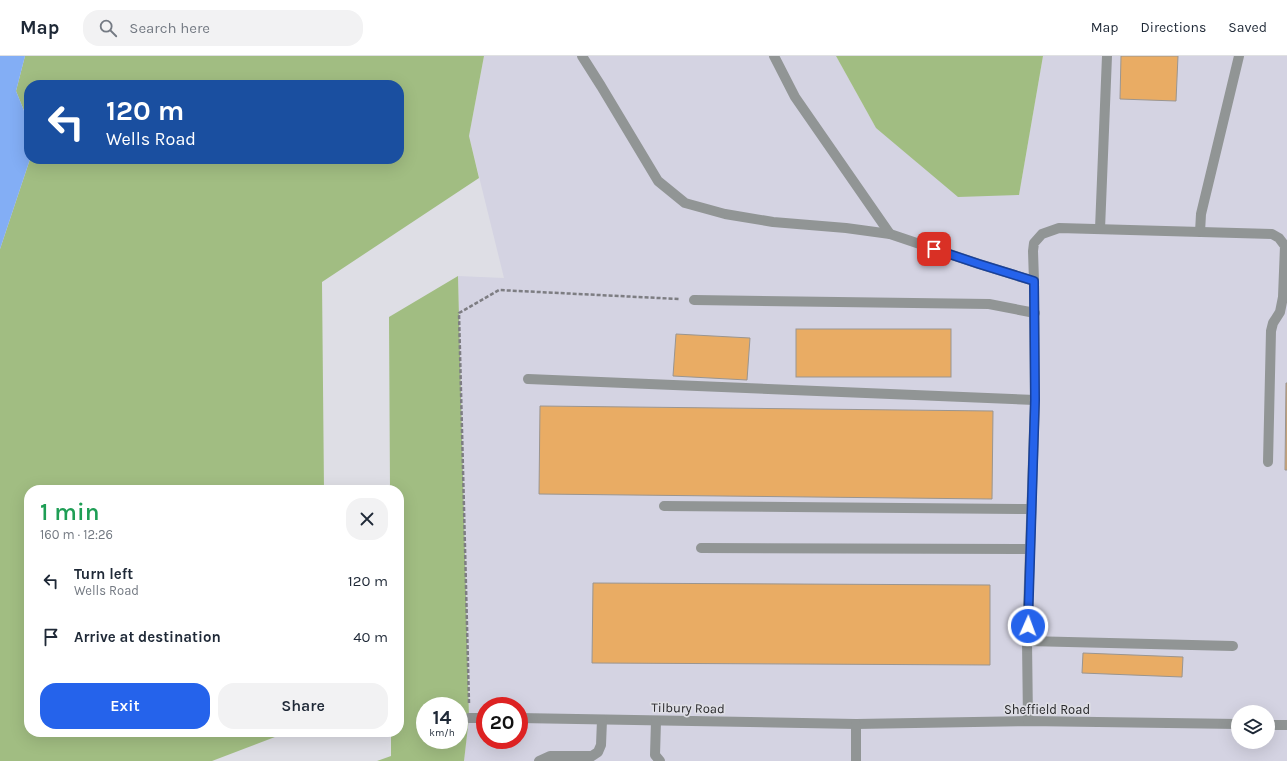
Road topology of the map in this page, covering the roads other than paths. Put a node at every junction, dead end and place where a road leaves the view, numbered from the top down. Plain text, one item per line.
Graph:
1 (582, 56) edge
2 (774, 56) edge
3 (1107, 56) edge
4 (1239, 56) edge
5 (1100, 229) junction
6 (1200, 232) junction
7 (890, 234) junction
8 (1283, 237) edge
9 (1034, 281) junction
10 (694, 300) road end
11 (1035, 313) junction
12 (528, 380) dead end
13 (1035, 400) junction
14 (1268, 462) dead end
15 (664, 506) dead end
16 (1031, 509) junction
17 (702, 548) dead end
18 (1030, 549) junction
19 (1027, 642) junction
20 (1233, 646) dead end
21 (469, 718) road end
22 (476, 718) edge
23 (528, 718) edge
24 (602, 720) junction
25 (656, 721) junction
26 (1028, 721) junction
27 (856, 724) junction
28 (1231, 724) edge
29 (1275, 724) edge
30 (1287, 725) edge
31 (539, 761) edge
32 (660, 761) edge
33 (856, 761) edge

1 - 7 street
2 - 7 street
3 - 5 street
4 - 6 street
5 - 6 street
5 - 9 street
6 - 8 street
7 - 9 street
8 - 14 street
9 - 11 street
10 - 11 street
11 - 13 street
12 - 13 street
13 - 16 street
15 - 16 street
16 - 18 street
17 - 18 street
18 - 19 street
19 - 20 street
19 - 26 street
21 - 22 street
23 - 24 street, Tilbury Road
24 - 25 street, Tilbury Road
24 - 31 street
25 - 27 street, Tilbury Road
25 - 32 street
26 - 27 street, Sheffield Road
26 - 28 street, Sheffield Road
27 - 33 street
29 - 30 street

